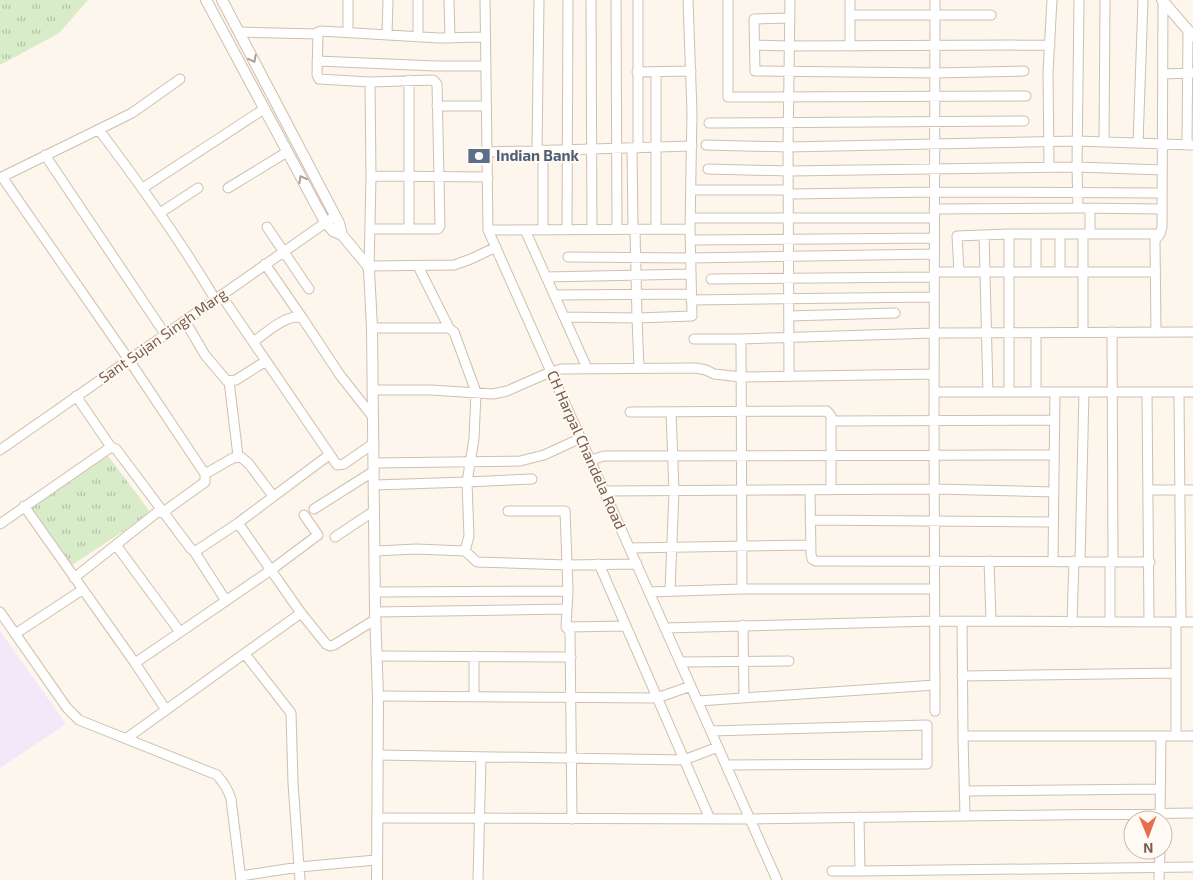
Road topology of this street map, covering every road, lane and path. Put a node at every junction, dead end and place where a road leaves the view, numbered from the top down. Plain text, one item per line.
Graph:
1 (206, 0) edge
2 (222, 0) edge
3 (348, 0) edge
4 (388, 0) edge
5 (418, 0) edge
6 (449, 0) edge
7 (485, 0) edge
8 (539, 0) edge
9 (568, 0) edge
10 (591, 0) edge
11 (616, 0) edge
12 (638, 0) edge
13 (688, 0) edge
14 (728, 0) edge
15 (790, 0) edge
16 (850, 0) edge
17 (935, 0) edge
18 (1052, 0) edge
19 (1079, 0) edge
20 (1105, 0) edge
21 (1142, 0) edge
22 (1163, 1) edge
23 (850, 15) junction
24 (935, 15) junction
25 (991, 15) dead end
26 (790, 18) junction
27 (239, 32) junction
28 (348, 32) junction
29 (1191, 33) edge
30 (318, 34) junction
31 (387, 34) junction
32 (418, 36) junction
33 (486, 37) junction
34 (450, 38) junction
35 (754, 45) junction
36 (1050, 45) junction
37 (790, 46) junction
38 (850, 46) junction
39 (935, 46) junction
40 (317, 62) junction
41 (486, 66) junction
42 (691, 71) junction
43 (789, 71) junction
44 (1024, 71) dead end
45 (637, 72) junction
46 (656, 72) junction
47 (935, 73) junction
48 (1191, 73) edge
49 (1163, 74) junction
50 (180, 78) dead end
51 (409, 80) junction
52 (370, 82) junction
53 (935, 96) junction
54 (1026, 96) dead end
55 (789, 98) junction
56 (437, 106) junction
57 (486, 106) junction
58 (264, 108) junction
59 (1024, 121) dead end
60 (935, 122) junction
61 (709, 123) dead end
62 (789, 123) junction
63 (99, 130) junction
64 (1049, 141) junction
65 (1077, 141) junction
66 (1104, 142) junction
67 (1138, 143) junction
68 (934, 144) junction
69 (706, 145) dead end
70 (1162, 145) junction
71 (1190, 145) edge
72 (692, 146) junction
73 (788, 147) junction
74 (635, 148) junction
75 (656, 148) junction
76 (592, 149) junction
77 (616, 149) junction
78 (540, 150) junction
79 (568, 150) junction
80 (287, 152) junction
81 (487, 152) junction
82 (45, 155) junction
83 (1050, 167) junction
84 (1078, 167) junction
85 (934, 168) junction
86 (708, 169) dead end
87 (1162, 170) junction
88 (788, 171) junction
89 (371, 176) junction
90 (409, 176) junction
91 (439, 177) junction
92 (488, 177) junction
93 (1, 178) edge
94 (143, 188) junction
95 (198, 188) dead end
96 (228, 188) dead end
97 (692, 190) junction
98 (788, 192) junction
99 (934, 192) junction
100 (1078, 192) junction
101 (1162, 193) junction
102 (1078, 208) junction
103 (1090, 208) junction
104 (1161, 209) junction
105 (160, 213) junction
106 (934, 213) junction
107 (335, 216) junction
108 (691, 218) junction
109 (788, 218) junction
110 (325, 222) junction
111 (267, 227) dead end
112 (409, 228) junction
113 (370, 229) junction
114 (634, 229) junction
115 (656, 229) junction
116 (690, 229) junction
117 (488, 230) junction
118 (524, 230) junction
119 (543, 230) junction
120 (567, 230) junction
121 (592, 230) junction
122 (617, 230) junction
123 (1009, 234) junction
124 (1036, 234) junction
125 (1060, 234) junction
126 (1087, 234) junction
127 (1160, 234) junction
128 (342, 235) junction
129 (984, 235) junction
130 (934, 238) junction
131 (690, 240) junction
132 (788, 240) junction
133 (496, 247) junction
134 (283, 252) junction
135 (934, 254) junction
136 (568, 257) dead end
137 (789, 257) junction
138 (636, 258) junction
139 (691, 258) junction
140 (265, 264) junction
141 (418, 266) junction
142 (369, 268) junction
143 (959, 272) junction
144 (984, 272) junction
145 (1009, 272) junction
146 (1036, 272) junction
147 (1060, 272) junction
148 (1156, 272) junction
149 (1082, 273) junction
150 (691, 274) junction
151 (934, 274) junction
152 (636, 275) junction
153 (546, 277) junction
154 (789, 278) junction
155 (711, 279) dead end
156 (308, 289) dead end
157 (636, 294) junction
158 (554, 295) junction
159 (218, 297) junction
160 (691, 297) junction
161 (934, 297) junction
162 (789, 298) junction
163 (895, 313) dead end
164 (789, 316) junction
165 (564, 317) junction
166 (637, 318) junction
167 (303, 319) junction
168 (185, 320) junction
169 (372, 328) junction
170 (449, 328) junction
171 (986, 332) junction
172 (1084, 332) junction
173 (1112, 332) junction
174 (1156, 332) junction
175 (1193, 332) edge
176 (934, 333) junction
177 (1036, 333) junction
178 (165, 334) junction
179 (1010, 334) junction
180 (789, 337) junction
181 (694, 339) dead end
182 (741, 339) junction
183 (253, 342) junction
184 (129, 360) junction
185 (266, 361) junction
186 (587, 368) junction
187 (639, 368) junction
188 (551, 372) junction
189 (934, 374) junction
190 (789, 376) junction
191 (741, 377) junction
192 (229, 381) junction
193 (372, 390) junction
194 (476, 392) junction
195 (934, 392) junction
196 (988, 392) junction
197 (1008, 392) junction
198 (1036, 392) junction
199 (1055, 392) junction
200 (1084, 392) junction
201 (1113, 392) junction
202 (1147, 392) junction
203 (1179, 392) junction
204 (1193, 392) edge
205 (76, 396) junction
206 (742, 411) junction
207 (630, 412) dead end
208 (671, 412) junction
209 (373, 417) junction
210 (934, 420) junction
211 (1054, 420) junction
212 (831, 421) junction
213 (581, 438) junction
214 (374, 443) junction
215 (111, 447) junction
216 (0, 450) edge
217 (329, 455) junction
218 (831, 455) junction
219 (934, 455) junction
220 (1054, 455) junction
221 (238, 456) junction
222 (672, 456) junction
223 (742, 457) junction
224 (591, 460) junction
225 (470, 461) junction
226 (374, 467) junction
227 (205, 474) junction
228 (532, 478) dead end
229 (467, 482) junction
230 (375, 485) junction
231 (934, 489) junction
232 (810, 490) junction
233 (831, 490) junction
234 (1149, 490) junction
235 (1180, 490) junction
236 (1193, 490) edge
237 (604, 491) junction
238 (674, 491) junction
239 (742, 491) junction
240 (1053, 492) junction
241 (273, 496) junction
242 (24, 506) junction
243 (314, 509) dead end
244 (161, 511) junction
245 (374, 511) junction
246 (508, 511) dead end
247 (304, 515) dead end
248 (810, 520) junction
249 (934, 521) junction
250 (1053, 522) junction
251 (238, 523) junction
252 (0, 524) edge
253 (335, 537) dead end
254 (810, 544) junction
255 (116, 545) junction
256 (672, 546) junction
257 (742, 546) junction
258 (630, 548) junction
259 (464, 550) junction
260 (194, 551) junction
261 (375, 551) junction
262 (934, 560) junction
263 (989, 561) junction
264 (1052, 561) junction
265 (1077, 561) junction
266 (1111, 561) junction
267 (1150, 562) junction
268 (599, 564) junction
269 (637, 564) junction
270 (566, 565) junction
271 (271, 570) junction
272 (74, 578) junction
273 (742, 589) junction
274 (934, 589) junction
275 (82, 590) junction
276 (568, 591) junction
277 (670, 591) junction
278 (375, 592) junction
279 (649, 592) junction
280 (226, 601) junction
281 (567, 609) junction
282 (0, 612) edge
283 (301, 613) junction
284 (376, 615) junction
285 (962, 620) junction
286 (934, 621) junction
287 (991, 621) junction
288 (1072, 622) junction
289 (1110, 622) junction
290 (1149, 622) junction
291 (1179, 622) junction
292 (1193, 622) edge
293 (743, 625) junction
294 (625, 626) junction
295 (566, 628) junction
296 (665, 628) junction
297 (180, 632) junction
298 (16, 634) junction
299 (245, 654) junction
300 (377, 656) junction
301 (474, 656) junction
302 (570, 657) junction
303 (789, 661) dead end
304 (681, 662) junction
305 (135, 663) junction
306 (743, 663) junction
307 (1176, 673) junction
308 (962, 676) junction
309 (935, 685) junction
310 (691, 686) junction
311 (378, 696) junction
312 (474, 696) junction
313 (744, 697) junction
314 (571, 698) junction
315 (657, 698) junction
316 (698, 701) junction
317 (166, 710) junction
318 (935, 711) dead end
319 (711, 731) junction
320 (963, 736) junction
321 (1161, 736) junction
322 (1176, 736) junction
323 (1193, 736) edge
324 (127, 738) junction
325 (718, 747) junction
326 (378, 755) junction
327 (481, 757) junction
328 (571, 758) junction
329 (684, 760) junction
330 (726, 765) junction
331 (1160, 789) junction
332 (964, 791) junction
333 (1160, 810) edge
334 (1193, 814) edge
335 (965, 816) junction
336 (1173, 816) edge
337 (859, 817) junction
338 (1123, 817) edge
339 (378, 818) junction
340 (480, 819) junction
341 (572, 819) junction
342 (710, 819) junction
343 (750, 819) junction
344 (376, 860) junction
345 (1160, 860) edge
346 (1193, 867) edge
347 (299, 868) junction
348 (1160, 868) junction
349 (860, 870) junction
350 (832, 871) dead end
351 (241, 878) edge
352 (300, 880) edge
353 (377, 880) edge
354 (478, 880) edge
355 (777, 880) edge
356 (1159, 880) edge

1 - 58 street
2 - 27 street
3 - 28 street
4 - 31 street
5 - 32 street
6 - 34 street
7 - 33 street, CH Harpal Chandela Road
8 - 78 street
9 - 79 street
10 - 76 street
11 - 77 street
12 - 45 street
13 - 42 street
14 - 55 street
15 - 26 street
16 - 23 street
17 - 24 street
18 - 36 street
19 - 65 street
20 - 66 street
21 - 67 street
22 - 29 street
22 - 49 street
23 - 24 street
23 - 38 street
24 - 25 street
24 - 39 street
26 - 35 street
26 - 37 street
27 - 30 street
27 -> 107 street
28 - 30 street
28 - 31 street
29 - 48 street
30 - 40 street
31 - 32 street
32 - 34 street
33 - 34 street
33 - 41 street, CH Harpal Chandela Road
35 - 37 street
35 - 43 street
36 - 39 street
36 - 64 street
37 - 38 street
37 - 43 street
38 - 39 street
39 - 47 street
40 - 41 street
40 - 52 street
41 - 57 street, CH Harpal Chandela Road
42 - 46 street
42 - 72 street
43 - 47 street
43 - 55 street
44 - 47 street
45 - 46 street
45 - 74 street
46 - 75 street
47 - 53 street
48 - 49 street
48 - 71 street
49 - 70 street
50 - 63 street
51 - 52 street
51 - 56 street
51 - 90 street
52 - 89 street
53 - 54 street
53 - 55 street
53 - 60 street
55 - 62 street
56 - 57 street
56 - 91 street
57 - 81 street, CH Harpal Chandela Road
58 - 80 street
58 - 94 street
59 - 60 street
60 - 62 street
60 - 68 street
61 - 62 street
62 - 73 street
63 - 82 street
63 - 94 street
64 - 65 street
64 - 68 street
64 - 83 street
65 - 66 street
65 - 84 street
66 - 67 street
67 - 70 street
68 - 73 street
68 - 85 street
69 - 73 street
70 - 71 street
70 - 87 street
72 - 75 street
72 - 97 street
73 - 88 street
74 - 75 street
74 - 77 street
74 - 114 street
75 - 115 street
76 - 77 street
76 - 79 street
76 - 121 street
77 - 122 street
78 - 79 street
78 - 81 street
78 - 119 street
79 - 120 street
80 - 96 street
110 -> 80 street
81 - 92 street, CH Harpal Chandela Road
82 - 93 street
82 - 178 street
83 - 84 street
83 - 85 street
84 - 87 street
84 - 100 street
85 - 88 street
85 - 99 street
86 - 88 street
87 - 101 street
88 - 98 street
89 - 90 street
89 - 113 street
90 - 91 street
90 - 112 street
91 - 92 street
91 - 112 street
92 - 117 street, CH Harpal Chandela Road
93 - 184 street
94 - 105 street
95 - 105 street
97 - 98 street
97 - 108 street
98 - 99 street
98 - 109 street
99 - 100 street
99 - 106 street
100 - 101 street
100 - 102 street
101 - 104 street
102 - 103 street
102 - 106 street
103 - 104 street
103 - 126 street
104 - 127 street
105 - 159 street
106 - 109 street
106 - 130 street
107 - 110 street, Sant Sujan Singh Marg
107 - 128 street
108 - 109 street
108 - 116 street
109 - 132 street
110 - 128 street
110 - 134 street, Sant Sujan Singh Marg
111 - 134 street
112 - 113 street
113 - 142 street
114 - 115 street
114 - 122 street
114 - 138 street
115 - 116 street
116 - 131 street
117 - 118 street
117 - 133 street, CH Harpal Chandela Road
118 - 119 street
118 - 153 street
119 - 120 street
120 - 121 street
121 - 122 street
123 - 124 street
123 - 129 street
123 - 145 street
124 - 125 street
124 - 146 street
125 - 126 street
125 - 147 street
126 - 127 street
126 - 149 street
127 - 148 street
128 - 142 street
129 - 143 street
129 - 144 street
130 - 132 street
130 - 135 street
131 - 132 street
131 - 139 street
132 - 137 street
133 - 141 street
133 - 188 street, CH Harpal Chandela Road
134 - 140 street, Sant Sujan Singh Marg
134 - 156 street
135 - 137 street
135 - 151 street
136 - 138 street
137 - 139 street
137 - 154 street
138 - 139 street
138 - 152 street
139 - 150 street
140 - 159 street, Sant Sujan Singh Marg
140 - 167 street
141 - 142 street
141 - 170 street
142 - 169 street
143 - 144 street
143 - 151 street
144 - 145 street
144 - 171 street
145 - 146 street
145 - 179 street
146 - 147 street
147 - 149 street
148 - 149 street
148 - 174 street
149 - 172 street
150 - 152 street
150 - 160 street
151 - 154 street
151 - 161 street
152 - 153 street
152 - 157 street
153 - 158 street
154 - 155 street
154 - 162 street
157 - 158 street
157 - 160 street
157 - 166 street
158 - 165 street
159 - 168 street, Sant Sujan Singh Marg
159 - 183 street
160 - 162 street
160 - 166 street
161 - 162 street
161 - 176 street
162 - 164 street
163 - 164 street
164 - 180 street
165 - 166 street
165 - 186 street
166 - 187 street
167 - 183 street
167 - 209 street
168 - 178 street, Sant Sujan Singh Marg
168 - 192 street
169 - 170 street
169 - 193 street
170 - 194 street
171 - 176 street
171 - 179 street
171 - 196 street
172 - 173 street
172 - 177 street
173 - 174 street
173 - 201 street
174 - 175 street
176 - 180 street
176 - 189 street
177 - 179 street
177 - 198 street
178 - 184 street, Sant Sujan Singh Marg
179 - 197 street
180 - 182 street
180 - 190 street
181 - 182 street
182 - 191 street
183 - 185 street
184 - 205 street, Sant Sujan Singh Marg
184 - 227 street
185 - 192 street
185 - 217 street
186 - 187 street
186 - 188 street
187 - 191 street
188 - 194 street
188 - 213 street, CH Harpal Chandela Road
189 - 190 street
189 - 195 street
190 - 191 street
191 - 206 street
192 - 221 street
193 - 194 street
193 - 209 street
194 - 225 street
195 - 196 street
195 - 210 street
196 - 197 street
197 - 198 street
198 - 199 street
199 - 200 street
199 - 211 street
200 - 201 street
200 - 265 street
201 - 202 street
201 - 266 street
202 - 203 street
202 - 234 street
203 - 204 street
203 - 235 street
205 - 215 street
205 - 216 street, Sant Sujan Singh Marg
206 - 208 street
206 - 212 street
206 - 223 street
207 - 208 street
208 - 222 street
209 - 214 street
210 - 211 street
210 - 212 street
210 - 219 street
211 - 220 street
212 - 218 street
213 - 224 street, CH Harpal Chandela Road
213 - 225 street
214 - 217 street
214 - 226 street
215 - 242 street
215 - 244 street
217 - 241 street
218 - 219 street
218 - 223 street
218 - 233 street
219 - 220 street
219 - 231 street
220 - 240 street
221 - 227 street
221 - 241 street
222 - 223 street
222 - 224 street
222 - 238 street
223 - 239 street
224 - 237 street, CH Harpal Chandela Road
225 - 226 street
225 - 229 street
226 - 230 street
226 - 243 street
227 - 244 street
228 - 229 street
229 - 230 street
229 - 259 street
230 - 245 street
231 - 233 street
231 - 240 street
231 - 249 street
232 - 233 street
232 - 239 street
232 - 248 street
234 - 235 street
234 - 267 street
235 - 236 street
235 - 291 street
237 - 238 street
237 - 258 street, CH Harpal Chandela Road
238 - 239 street
238 - 256 street
239 - 257 street
240 - 250 street
241 - 251 street
242 - 252 street
242 - 272 street
244 - 255 street
244 - 260 street
245 - 253 street
245 - 261 street
246 - 270 street
247 - 271 street
248 - 249 street
248 - 254 street
249 - 250 street
249 - 262 street
250 - 264 street
251 - 260 street
251 - 271 street
254 - 257 street
254 - 262 street
255 - 272 street
255 - 297 street
256 - 257 street
256 - 258 street
256 - 277 street
257 - 273 street
258 - 269 street, CH Harpal Chandela Road
259 - 261 street
259 - 270 street
260 - 280 street
261 - 278 street
262 - 263 street
262 - 274 street
263 - 264 street
263 - 287 street
264 - 265 street
265 - 266 street
265 - 288 street
266 - 267 street
266 - 289 street
267 - 290 street
268 - 269 street
268 - 270 street
268 - 294 street
269 - 279 street, CH Harpal Chandela Road
270 - 276 street
271 - 280 street
271 - 283 street
272 - 275 street
273 - 274 street
273 - 277 street
274 - 286 street
275 - 298 street
275 - 305 street
276 - 278 street
276 - 281 street
277 - 279 street
278 - 284 street
279 - 296 street, CH Harpal Chandela Road
280 - 297 street
281 - 284 street
281 - 295 street
282 - 298 street
283 - 284 street
283 - 299 street
284 - 300 street
285 - 286 street
285 - 287 street
285 - 308 street
286 - 293 street
286 - 309 street
287 - 288 street
288 - 289 street
289 - 290 street
290 - 291 street
291 - 292 street
291 - 307 street
293 - 296 street
293 - 306 street
294 - 295 street
294 - 315 street
295 - 302 street
296 - 304 street, CH Harpal Chandela Road
297 - 305 street
298 - 324 street
299 - 317 street
299 - 347 street
300 - 301 street
300 - 311 street
301 - 302 street
301 - 312 street
302 - 314 street
303 - 306 street
304 - 306 street
304 - 310 street, CH Harpal Chandela Road
305 - 317 street
306 - 313 street
307 - 308 street
307 - 322 street
308 - 320 street
309 - 313 street
309 - 318 street
310 - 315 street
310 - 316 street, CH Harpal Chandela Road
311 - 312 street
311 - 326 street
312 - 314 street
313 - 316 street
314 - 315 street
314 - 328 street
315 - 329 street
316 - 319 street, CH Harpal Chandela Road
317 - 324 street
319 - 325 street, CH Harpal Chandela Road
319 - 330 street
320 - 321 street
320 - 332 street
321 - 322 street
321 - 331 street
322 - 323 street
324 - 351 street
325 - 329 street
325 - 330 street, CH Harpal Chandela Road
326 - 327 street
326 - 339 street
327 - 328 street
327 - 340 street
328 - 329 street
328 - 341 street
329 - 342 street
330 - 343 street, CH Harpal Chandela Road
331 - 332 street
331 - 333 street
332 - 335 street
334 - 336 street
335 - 337 street
335 - 338 street
337 - 343 street
337 - 349 street
339 - 340 street
339 - 344 street
340 - 341 street
340 - 354 street
341 - 342 street
342 - 343 street
343 - 355 street, CH Harpal Chandela Road
344 - 347 street
344 - 353 street
345 - 348 street
346 - 348 street
347 - 351 street
347 - 352 street
348 - 349 street
348 - 356 street
349 - 350 street

